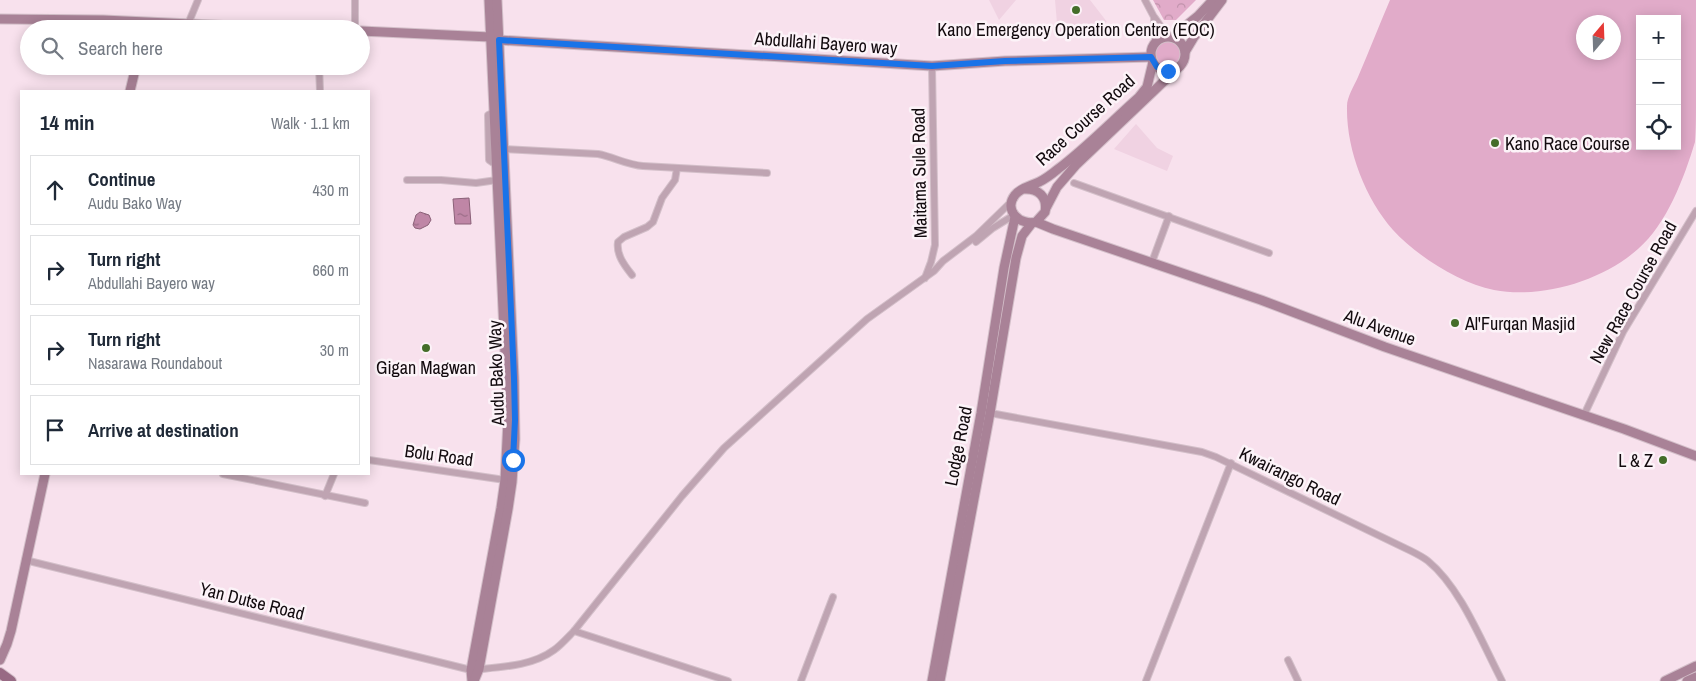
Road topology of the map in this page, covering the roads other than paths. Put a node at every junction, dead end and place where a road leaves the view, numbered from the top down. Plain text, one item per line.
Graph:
1 (198, 0) edge
2 (355, 0) edge
3 (489, 0) edge
4 (497, 0) edge
5 (1145, 0) edge
6 (1213, 0) edge
7 (1222, 0) edge
8 (1154, 17) junction
9 (0, 19) edge
10 (21, 20) edge
11 (190, 20) edge
12 (355, 20) edge
13 (370, 31) edge
14 (1170, 37) junction
15 (495, 38) junction
16 (1155, 42) junction
17 (1185, 52) junction
18 (1152, 60) junction
19 (932, 66) junction
20 (1180, 66) junction
21 (134, 75) edge
22 (319, 75) edge
23 (130, 90) edge
24 (320, 90) edge
25 (503, 148) junction
26 (677, 168) junction
27 (766, 173) dead end
28 (407, 180) dead end
29 (497, 180) junction
30 (1074, 183) dead end
31 (1024, 189) junction
32 (1012, 200) junction
33 (1696, 211) edge
34 (1014, 216) junction
35 (1170, 216) junction
36 (1039, 217) junction
37 (1268, 253) dead end
38 (1152, 262) junction
39 (934, 271) junction
40 (632, 275) dead end
41 (924, 279) junction
42 (990, 413) junction
43 (1584, 415) junction
44 (1696, 456) edge
45 (370, 460) edge
46 (1231, 463) junction
47 (45, 475) edge
48 (228, 475) edge
49 (334, 475) edge
50 (505, 480) junction
51 (325, 496) junction
52 (365, 504) dead end
53 (25, 560) junction
54 (833, 596) dead end
55 (574, 631) junction
56 (0, 660) edge
57 (1288, 660) dead end
58 (1696, 666) edge
59 (475, 669) junction
60 (0, 673) edge
61 (1696, 677) edge
62 (1667, 680) edge
63 (10, 681) edge
64 (473, 681) edge
65 (728, 681) edge
66 (801, 681) edge
67 (932, 681) edge
68 (940, 681) edge
69 (1146, 681) edge
70 (1298, 681) edge
71 (1502, 681) edge
72 (1687, 681) edge

1 - 11 street
2 - 12 street
3 - 15 street, Audu Bako Way
4 - 15 street, Audu Bako Way
5 - 8 street
6 - 14 street
7 - 17 street
8 - 14 street
8 - 16 street
9 - 10 street
13 - 15 street, Abdullahi Bayero way
14 - 16 street
14 - 17 street
15 - 19 street, Abdullahi Bayero way
15 - 25 street, Audu Bako Way
15 - 29 street, Audu Bako Way
16 - 18 street
17 - 20 street
18 - 19 street, Abdullahi Bayero way
18 - 20 street
18 - 31 street, Race Course Road
19 - 41 street, Maitama Sule Road
20 - 36 street, Race Course Road
21 - 23 street
22 - 24 street
25 - 26 street
25 - 59 street, Audu Bako Way
26 - 27 street
26 - 40 street
28 - 29 street
29 - 50 street, Audu Bako Way
30 - 35 street
31 - 32 street
31 - 36 street
32 - 34 street
32 - 39 street
33 - 43 street, New Race Course Road
34 - 36 street
34 - 39 street
34 - 67 street, Lodge Road
35 - 37 street
35 - 38 street
36 - 38 street, Alu Avenue
36 - 42 street, Lodge Road
38 - 43 street, Alu Avenue
39 - 41 street
41 - 55 street
42 - 46 street, Kwairango Road
42 - 68 street, Lodge Road
43 - 44 street, Alu Avenue
45 - 50 street, Bolu Road
46 - 69 street
46 - 71 street, Kwairango Road
47 - 53 street
48 - 51 street
49 - 51 street
50 - 59 street, Audu Bako Way
51 - 52 street
53 - 56 street
53 - 59 street, Yan Dutse Road
54 - 66 street
55 - 59 street
55 - 65 street
57 - 70 street
58 - 62 street
59 - 64 street, Audu Bako Way
60 - 63 main road
61 - 72 street

